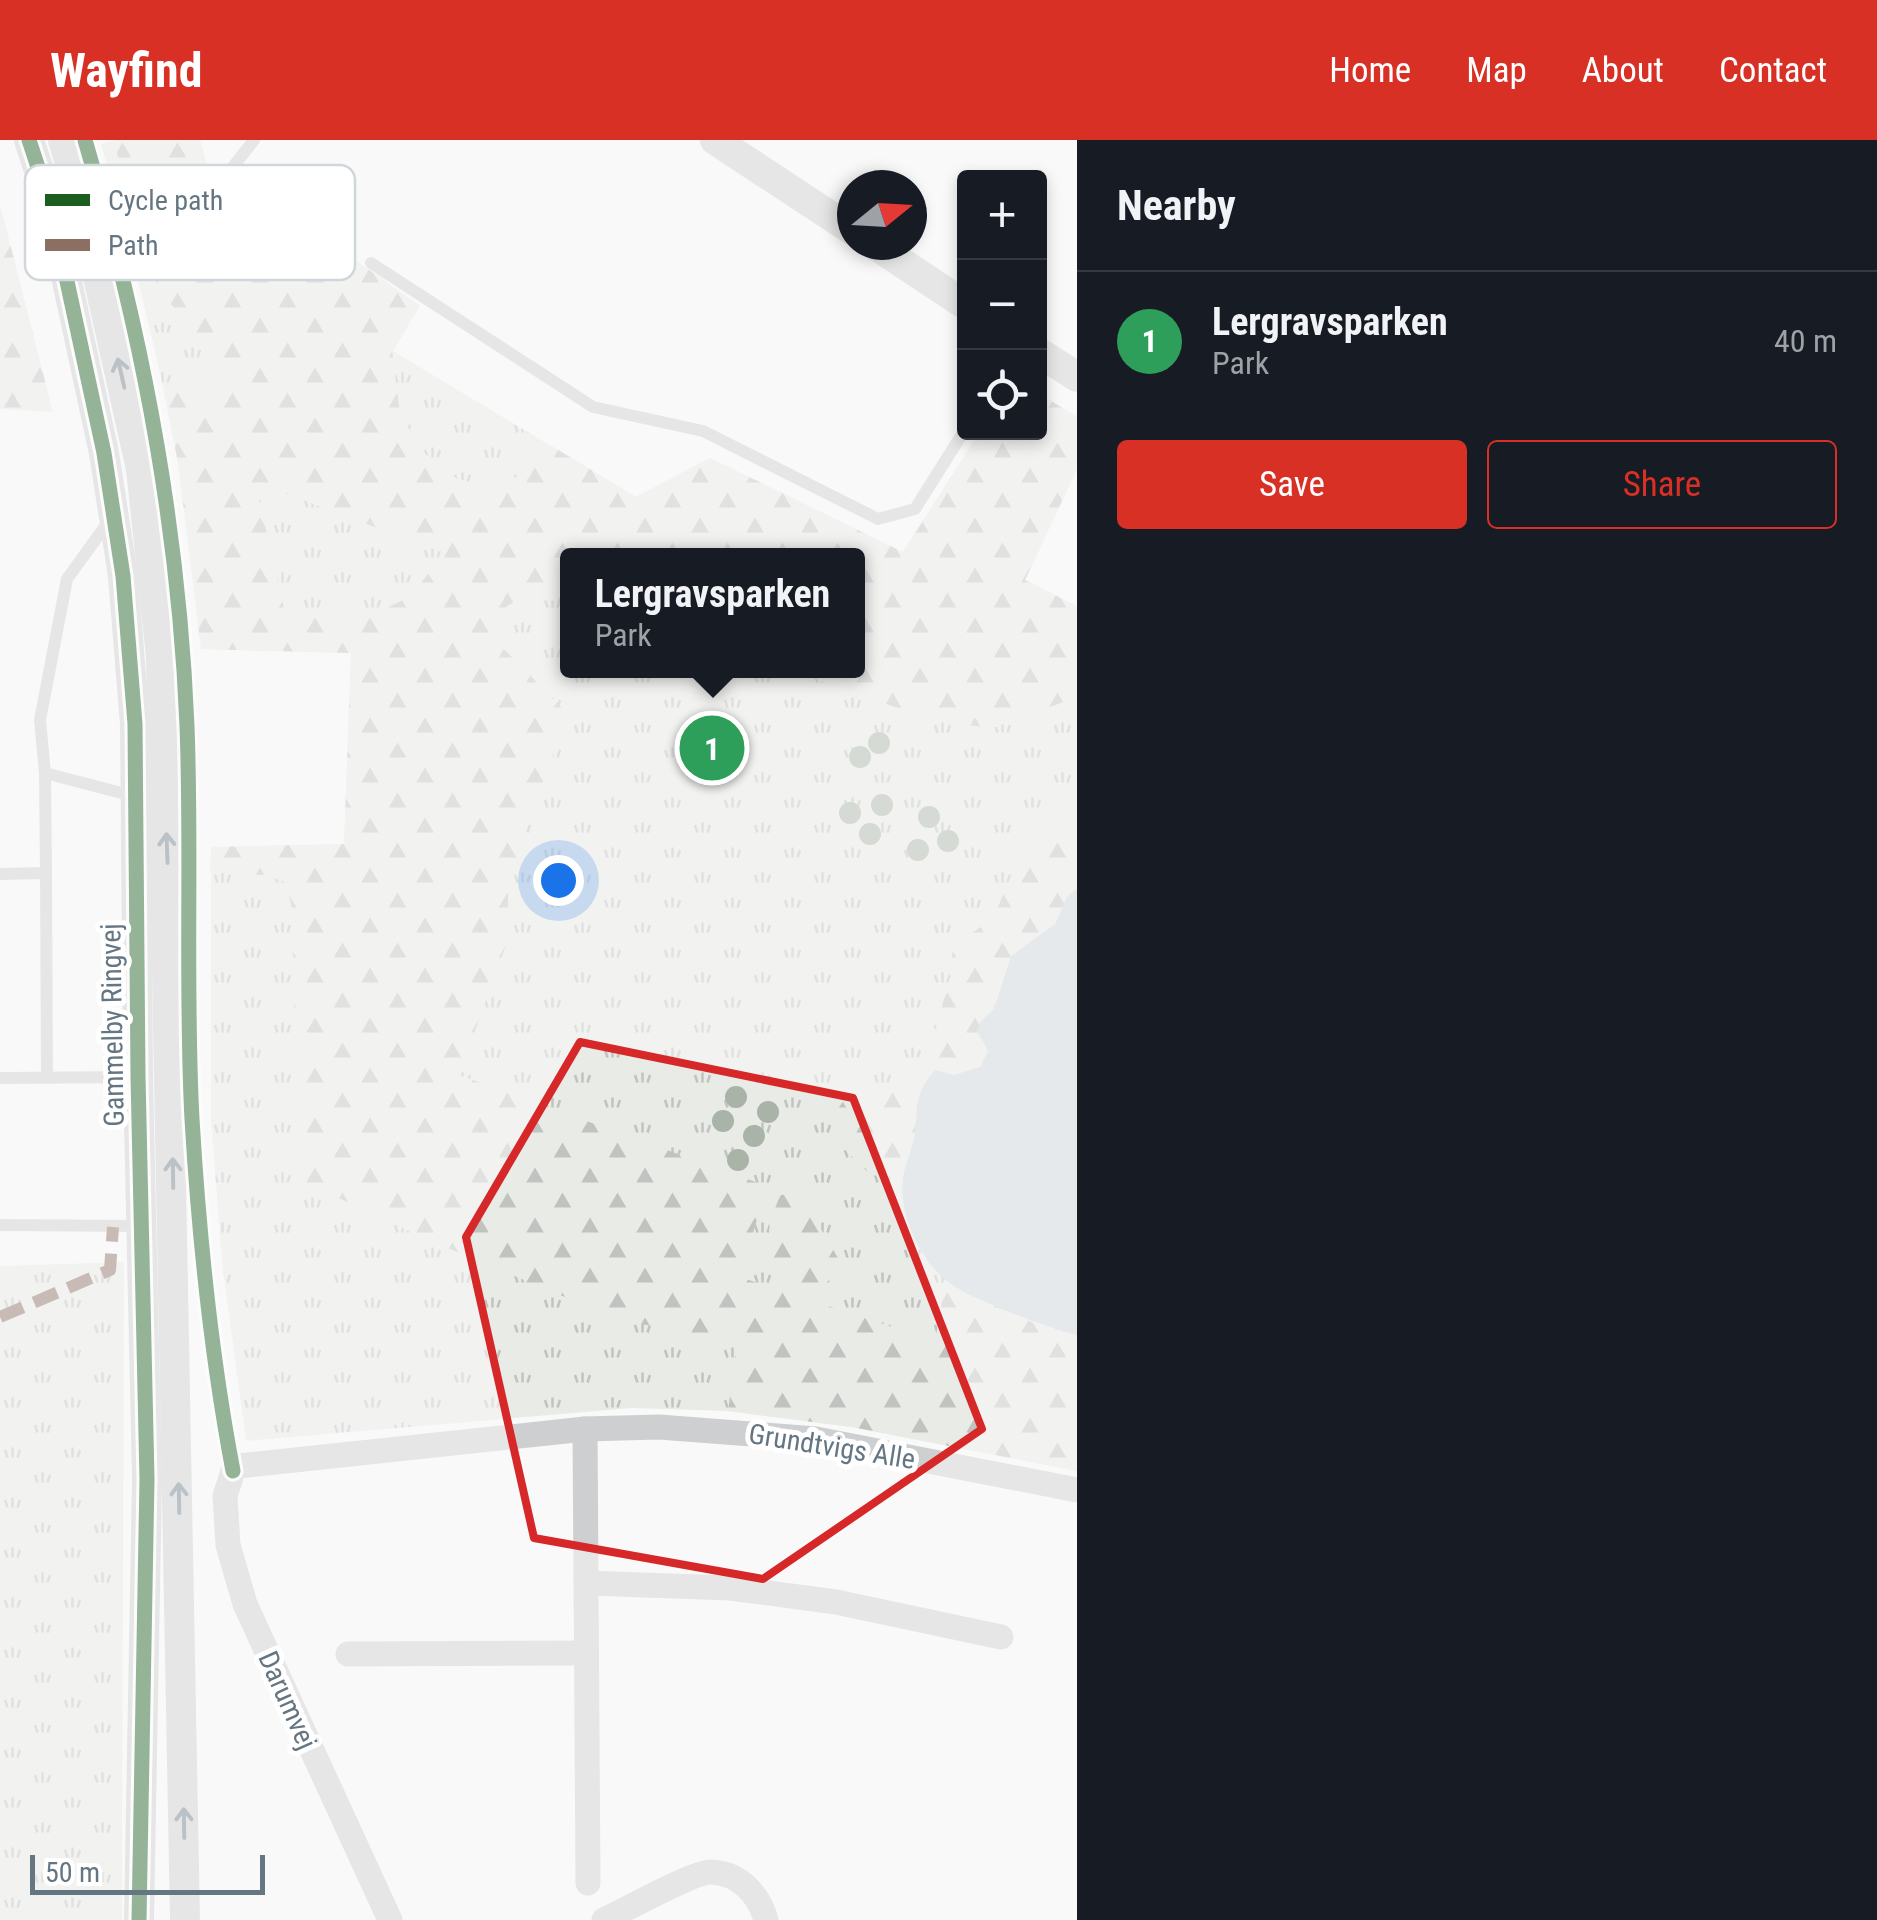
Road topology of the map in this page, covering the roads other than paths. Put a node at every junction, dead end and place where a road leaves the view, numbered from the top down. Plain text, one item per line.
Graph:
1 (29, 140) edge
2 (63, 140) edge
3 (254, 140) edge
4 (720, 142) edge
5 (37, 165) edge
6 (70, 165) edge
7 (234, 165) edge
8 (837, 220) edge
9 (898, 260) edge
10 (371, 263) dead end
11 (67, 280) edge
12 (99, 280) edge
13 (957, 299) edge
14 (1047, 358) edge
15 (1077, 378) edge
16 (958, 440) edge
17 (114, 515) junction
18 (45, 773) junction
19 (135, 797) junction
20 (46, 873) junction
21 (0, 874) edge
22 (47, 1077) junction
23 (138, 1077) junction
24 (0, 1078) edge
25 (0, 1225) edge
26 (140, 1226) junction
27 (585, 1429) junction
28 (233, 1471) joint
29 (1077, 1490) edge
30 (586, 1583) junction
31 (1001, 1638) dead end
32 (586, 1653) junction
33 (348, 1654) dead end
34 (139, 1856) junction
35 (588, 1884) dead end
36 (139, 1920) edge
37 (154, 1920) edge
38 (185, 1920) edge
39 (390, 1920) edge
40 (604, 1920) edge
41 (766, 1920) edge

1 - 5 street, Gammelby Ringvej
6 -> 2 street, Gammelby Ringvej
3 - 7 lane
4 - 8 street
9 - 13 street
10 - 16 lane
11 - 17 street, Gammelby Ringvej
38 -> 12 street, Gammelby Ringvej
14 - 15 street
17 - 18 lane
17 - 19 street, Gammelby Ringvej
18 - 19 lane
18 - 20 lane
19 - 23 street, Gammelby Ringvej
20 - 21 lane
20 - 22 lane
22 - 23 lane
22 - 24 lane
23 - 26 street, Gammelby Ringvej
25 - 26 lane
26 - 34 street, Gammelby Ringvej
27 - 28 street, Grundtvigs Alle
27 - 29 street, Grundtvigs Alle
27 - 30 street
28 - 39 street, Darumvej
30 - 31 street
30 - 32 street
32 - 33 street
32 - 35 street
34 - 36 street, Gammelby Ringvej
34 - 37 street
40 - 41 street

